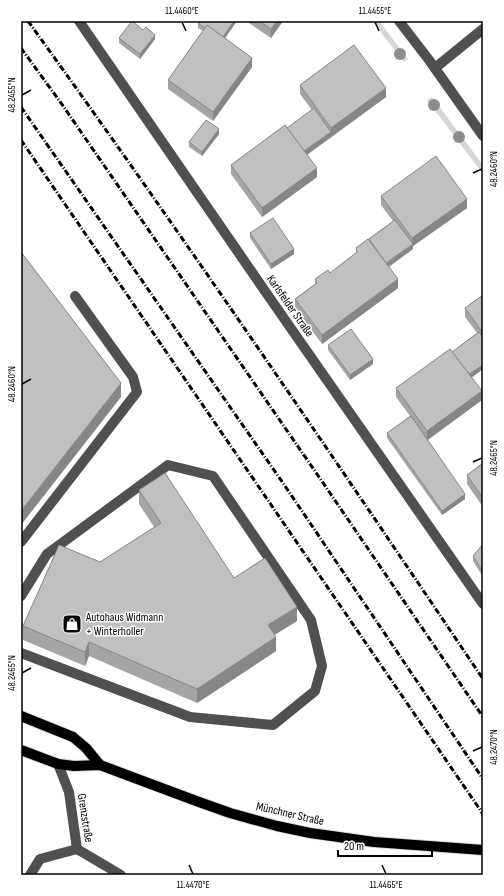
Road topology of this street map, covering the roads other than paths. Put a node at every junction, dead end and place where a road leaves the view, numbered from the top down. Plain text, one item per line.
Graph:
1 (79, 21) edge
2 (399, 21) edge
3 (483, 29) edge
4 (435, 68) junction
5 (483, 136) edge
6 (75, 296) dead end
7 (21, 542) edge
8 (21, 596) edge
9 (483, 604) edge
10 (21, 653) edge
11 (21, 716) edge
12 (21, 750) edge
13 (58, 764) junction
14 (100, 765) junction
15 (76, 849) junction
16 (483, 850) edge
17 (30, 875) edge
18 (121, 875) edge

1 - 9 street, Karlsfelder Straße
2 - 4 street
3 - 4 street
4 - 5 street
6 - 7 street
8 - 10 street
11 - 14 main road
12 - 13 main road, Münchner Straße
13 - 14 main road, Münchner Straße
13 - 15 street, Grenzstraße
14 - 16 main road, Münchner Straße
15 - 17 street
15 - 18 street, Grenzstraße

